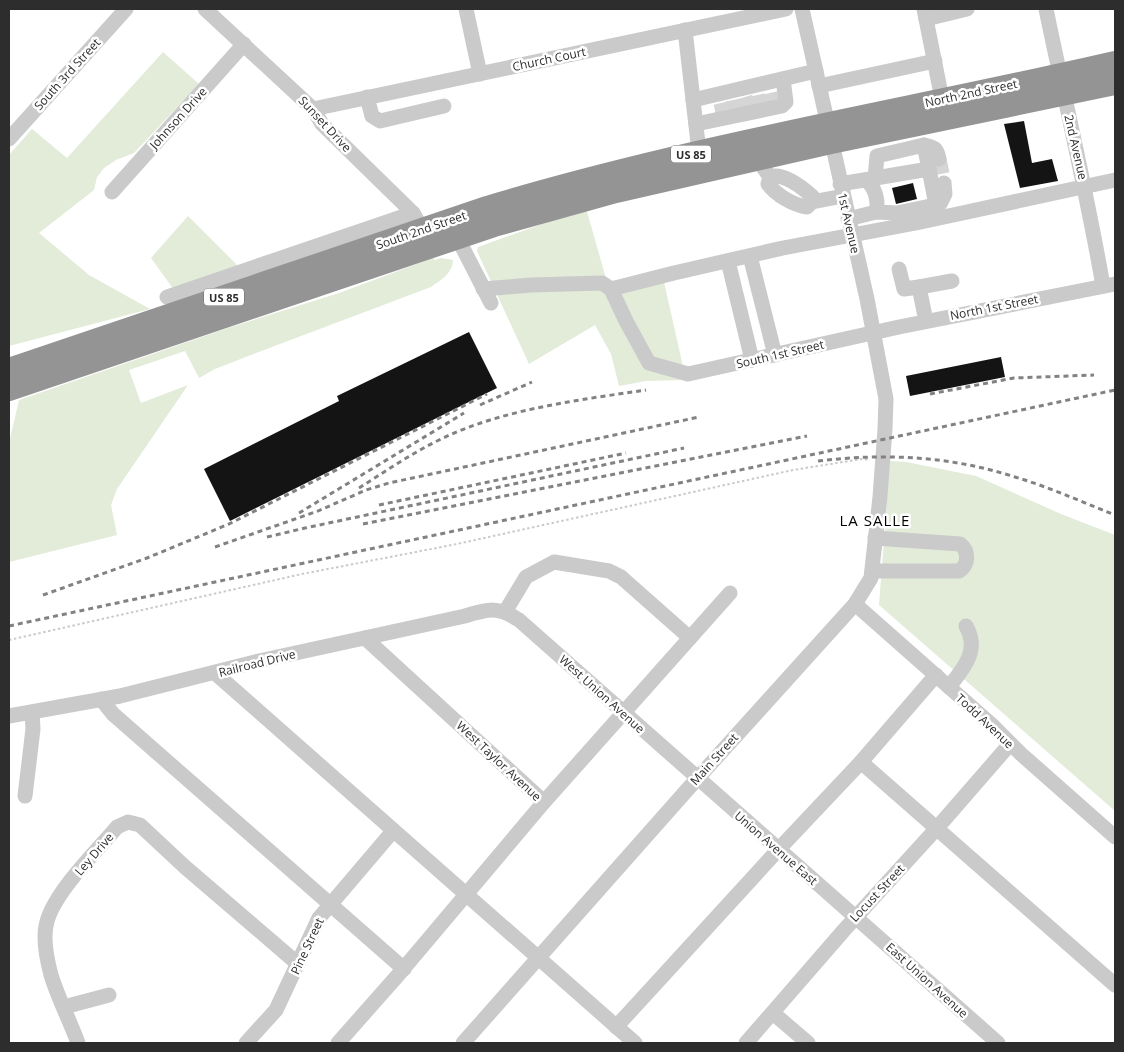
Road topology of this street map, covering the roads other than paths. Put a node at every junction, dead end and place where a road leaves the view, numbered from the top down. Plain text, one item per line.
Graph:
1 (126, 9) edge
2 (205, 9) edge
3 (466, 9) edge
4 (786, 9) edge
5 (802, 9) edge
6 (967, 9) edge
7 (1046, 9) edge
8 (925, 14) edge
9 (685, 30) junction
10 (244, 44) junction
11 (935, 61) junction
12 (1115, 62) edge
13 (480, 74) junction
14 (817, 78) junction
15 (1115, 84) edge
16 (1062, 85) junction
17 (367, 97) junction
18 (942, 99) junction
19 (693, 100) junction
20 (748, 100) junction
21 (444, 106) dead end
22 (313, 109) junction
23 (696, 124) junction
24 (829, 133) junction
25 (9, 139) edge
26 (915, 140) junction
27 (699, 152) junction
28 (934, 164) junction
29 (764, 169) junction
30 (871, 179) junction
31 (1115, 180) edge
32 (944, 183) tunnel mouth
33 (1085, 187) junction
34 (842, 190) junction
35 (112, 192) dead end
36 (936, 205) junction
37 (876, 212) junction
38 (848, 219) junction
39 (454, 230) junction
40 (423, 231) junction
41 (852, 236) junction
42 (750, 256) junction
43 (728, 261) junction
44 (899, 269) dead end
45 (952, 281) dead end
46 (1109, 285) edge
47 (919, 287) junction
48 (611, 290) junction
49 (167, 296) dead end
50 (926, 321) junction
51 (873, 333) junction
52 (775, 355) junction
53 (752, 360) junction
54 (21, 372) edge
55 (9, 390) edge
56 (884, 440) joint
57 (875, 538) junction
58 (872, 571) junction
59 (730, 592) dead end
60 (855, 604) junction
61 (505, 612) junction
62 (966, 626) dead end
63 (365, 638) junction
64 (690, 638) junction
65 (215, 673) junction
66 (936, 675) junction
67 (949, 687) junction
68 (101, 699) junction
69 (32, 712) junction
70 (624, 713) junction
71 (9, 716) edge
72 (1010, 744) junction
73 (861, 762) junction
74 (697, 779) junction
75 (26, 796) dead end
76 (544, 802) junction
77 (937, 828) junction
78 (393, 831) junction
79 (1115, 837) edge
80 (778, 850) junction
81 (466, 895) junction
82 (330, 904) junction
83 (856, 917) junction
84 (538, 959) junction
85 (298, 964) junction
86 (404, 969) junction
87 (1115, 985) edge
88 (110, 995) dead end
89 (64, 1007) junction
90 (773, 1013) junction
91 (616, 1027) junction
92 (78, 1043) edge
93 (246, 1043) edge
94 (338, 1043) edge
95 (463, 1043) edge
96 (635, 1043) edge
97 (746, 1043) edge
98 (808, 1043) edge
99 (998, 1043) edge

1 - 25 street, South 3rd Street
2 - 10 street, Sunset Drive
3 - 13 street
4 - 9 street, Church Court
5 - 14 street, 1st Avenue
6 - 8 street
7 - 16 street, 2nd Avenue
8 - 11 street
9 - 13 street, Church Court
9 - 19 street
10 - 22 street, Sunset Drive
10 - 35 street, Johnson Drive
11 - 14 street
11 - 18 street
12 - 16 highway, North 2nd Street / US 85
13 - 17 street, Church Court
14 - 20 street
14 - 24 street, 1st Avenue
15 - 16 highway, North 2nd Street / US 85
16 - 18 highway, North 2nd Street / US 85
16 - 26 highway, North 2nd Street / US 85
16 - 33 street, 2nd Avenue
17 - 21 street
17 - 22 street, Church Court
18 - 24 highway, North 2nd Street / US 85
19 - 20 street
19 - 23 street
20 - 23 street
22 - 40 street, Sunset Drive
23 - 27 street
24 - 26 highway, North 2nd Street / US 85
24 - 27 highway, South 2nd Street / US 85
24 - 29 highway, South 2nd Street / US 85
24 - 34 street, 1st Avenue
26 - 28 street
26 - 30 street
27 - 39 highway, South 2nd Street / US 85
28 - 30 street
28 - 36 street
29 - 34 street
29 - 39 highway, South 2nd Street / US 85
30 - 34 street
30 - 37 street
31 - 33 street
32 - 36 street
33 - 41 street
33 - 46 street, 2nd Avenue
34 - 38 street, 1st Avenue
36 - 37 street
37 - 38 street
38 - 41 street, 1st Avenue
39 - 40 highway, South 2nd Street / US 85
39 - 48 street
40 - 49 street
40 - 54 highway, South 2nd Street / US 85
41 - 42 street
41 - 51 street, 1st Avenue
42 - 43 street
42 - 52 street
43 - 48 street
43 - 53 street
44 - 47 street
45 - 47 street
46 - 50 street, North 1st Street
47 - 50 street
48 - 53 street, South 1st Street
50 - 51 street, North 1st Street
51 - 52 street, South 1st Street
51 - 56 street, 1st Avenue
52 - 53 street, South 1st Street
54 - 55 highway, US 85
56 - 57 street, Main Street
57 - 58 street, Main Street
57 - 58 street
58 - 60 street, Main Street
59 - 64 street
60 - 66 street, Todd Avenue
60 - 74 street, Main Street
61 - 63 street, Railroad Drive
61 - 64 street
61 - 70 street, West Union Avenue
62 - 67 street
63 - 65 street, Railroad Drive
63 - 76 street, West Taylor Avenue
64 - 70 street
65 - 68 street, Railroad Drive
65 - 78 street
66 - 67 street, Todd Avenue
66 - 73 street
67 - 72 street, Todd Avenue
68 - 69 street, Railroad Drive
68 - 82 street
69 - 71 street, Railroad Drive
69 - 75 street
70 - 74 street, West Union Avenue
70 - 76 street
72 - 77 street, Locust Street
72 - 79 street, Todd Avenue
73 - 77 street
73 - 80 street
74 - 80 street, Union Avenue East
74 - 84 street, Main Street
76 - 81 street, West Taylor Avenue
77 - 83 street, Locust Street
77 - 87 street
78 - 81 street
78 - 82 street, Pine Street
80 - 83 street, Union Avenue East
80 - 91 street
81 - 84 street
81 - 86 street, West Taylor Avenue
82 - 85 street, Pine Street
82 - 86 street
83 - 90 street, Locust Street
83 - 99 street, East Union Avenue
84 - 91 street
84 - 95 street, Main Street
85 - 89 street, Ley Drive
85 - 93 street, Pine Street
86 - 94 street, West Taylor Avenue
88 - 89 street
89 - 92 street, Ley Drive
90 - 97 street, Locust Street
90 - 98 street
91 - 96 street

